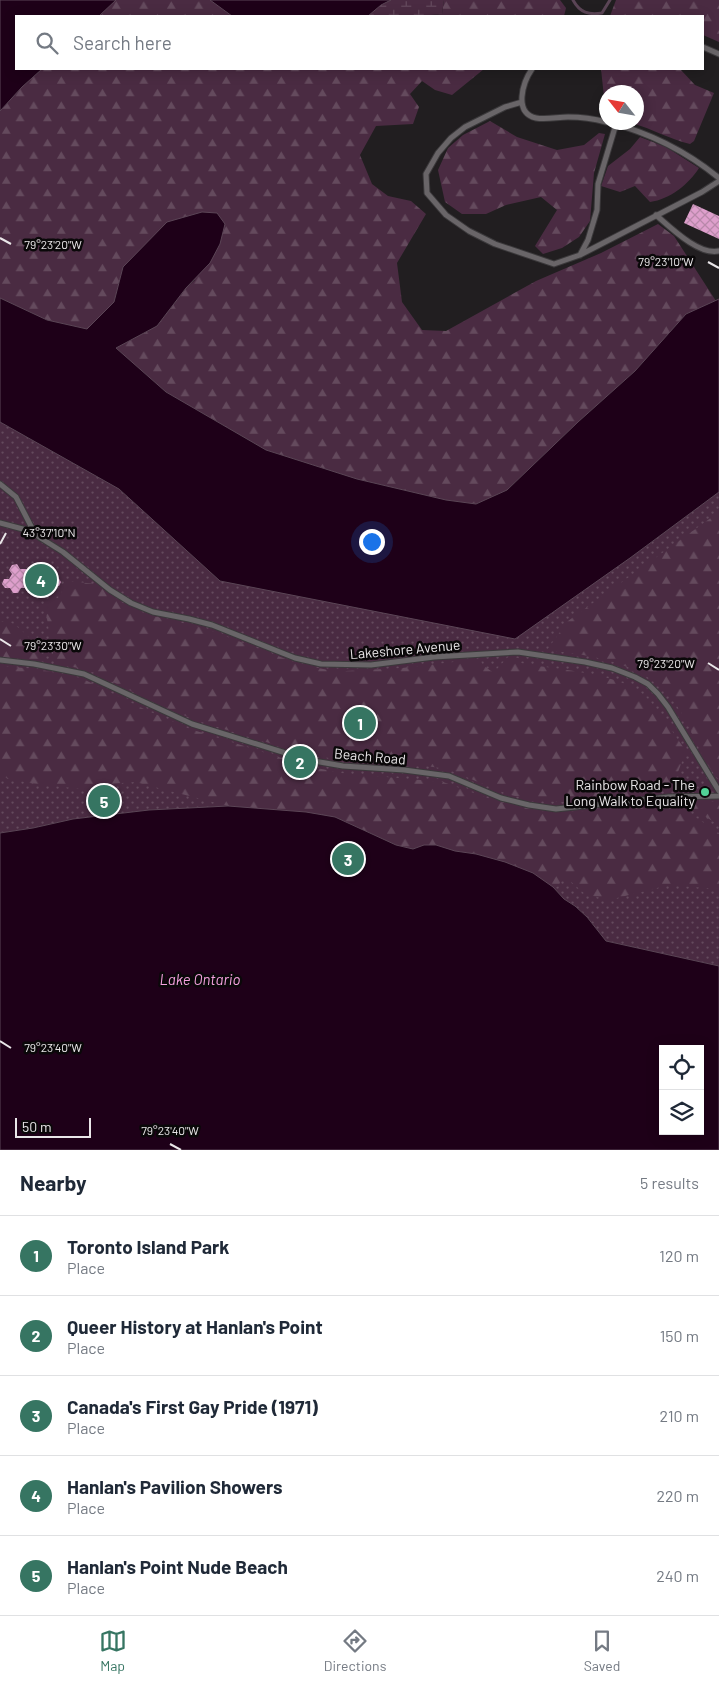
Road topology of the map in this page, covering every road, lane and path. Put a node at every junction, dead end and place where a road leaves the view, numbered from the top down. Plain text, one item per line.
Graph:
1 (704, 47) edge
2 (719, 54) edge
3 (531, 70) edge
4 (522, 102) junction
5 (599, 121) edge
6 (614, 130) edge
7 (634, 130) edge
8 (719, 180) edge
9 (656, 216) junction
10 (719, 251) edge
11 (580, 255) junction
12 (0, 484) edge
13 (0, 523) edge
14 (34, 532) junction
15 (0, 660) edge
16 (719, 791) edge
17 (719, 796) edge

1 - 2 lane
3 - 4 lane
4 - 5 lane
4 - 11 lane
6 - 11 lane
7 - 8 lane
8 - 9 lane
9 - 10 lane
9 - 11 lane
12 - 14 lane
13 - 14 lane, Lakeshore Avenue
14 - 16 lane, Lakeshore Avenue
15 - 17 lane, Beach Road

